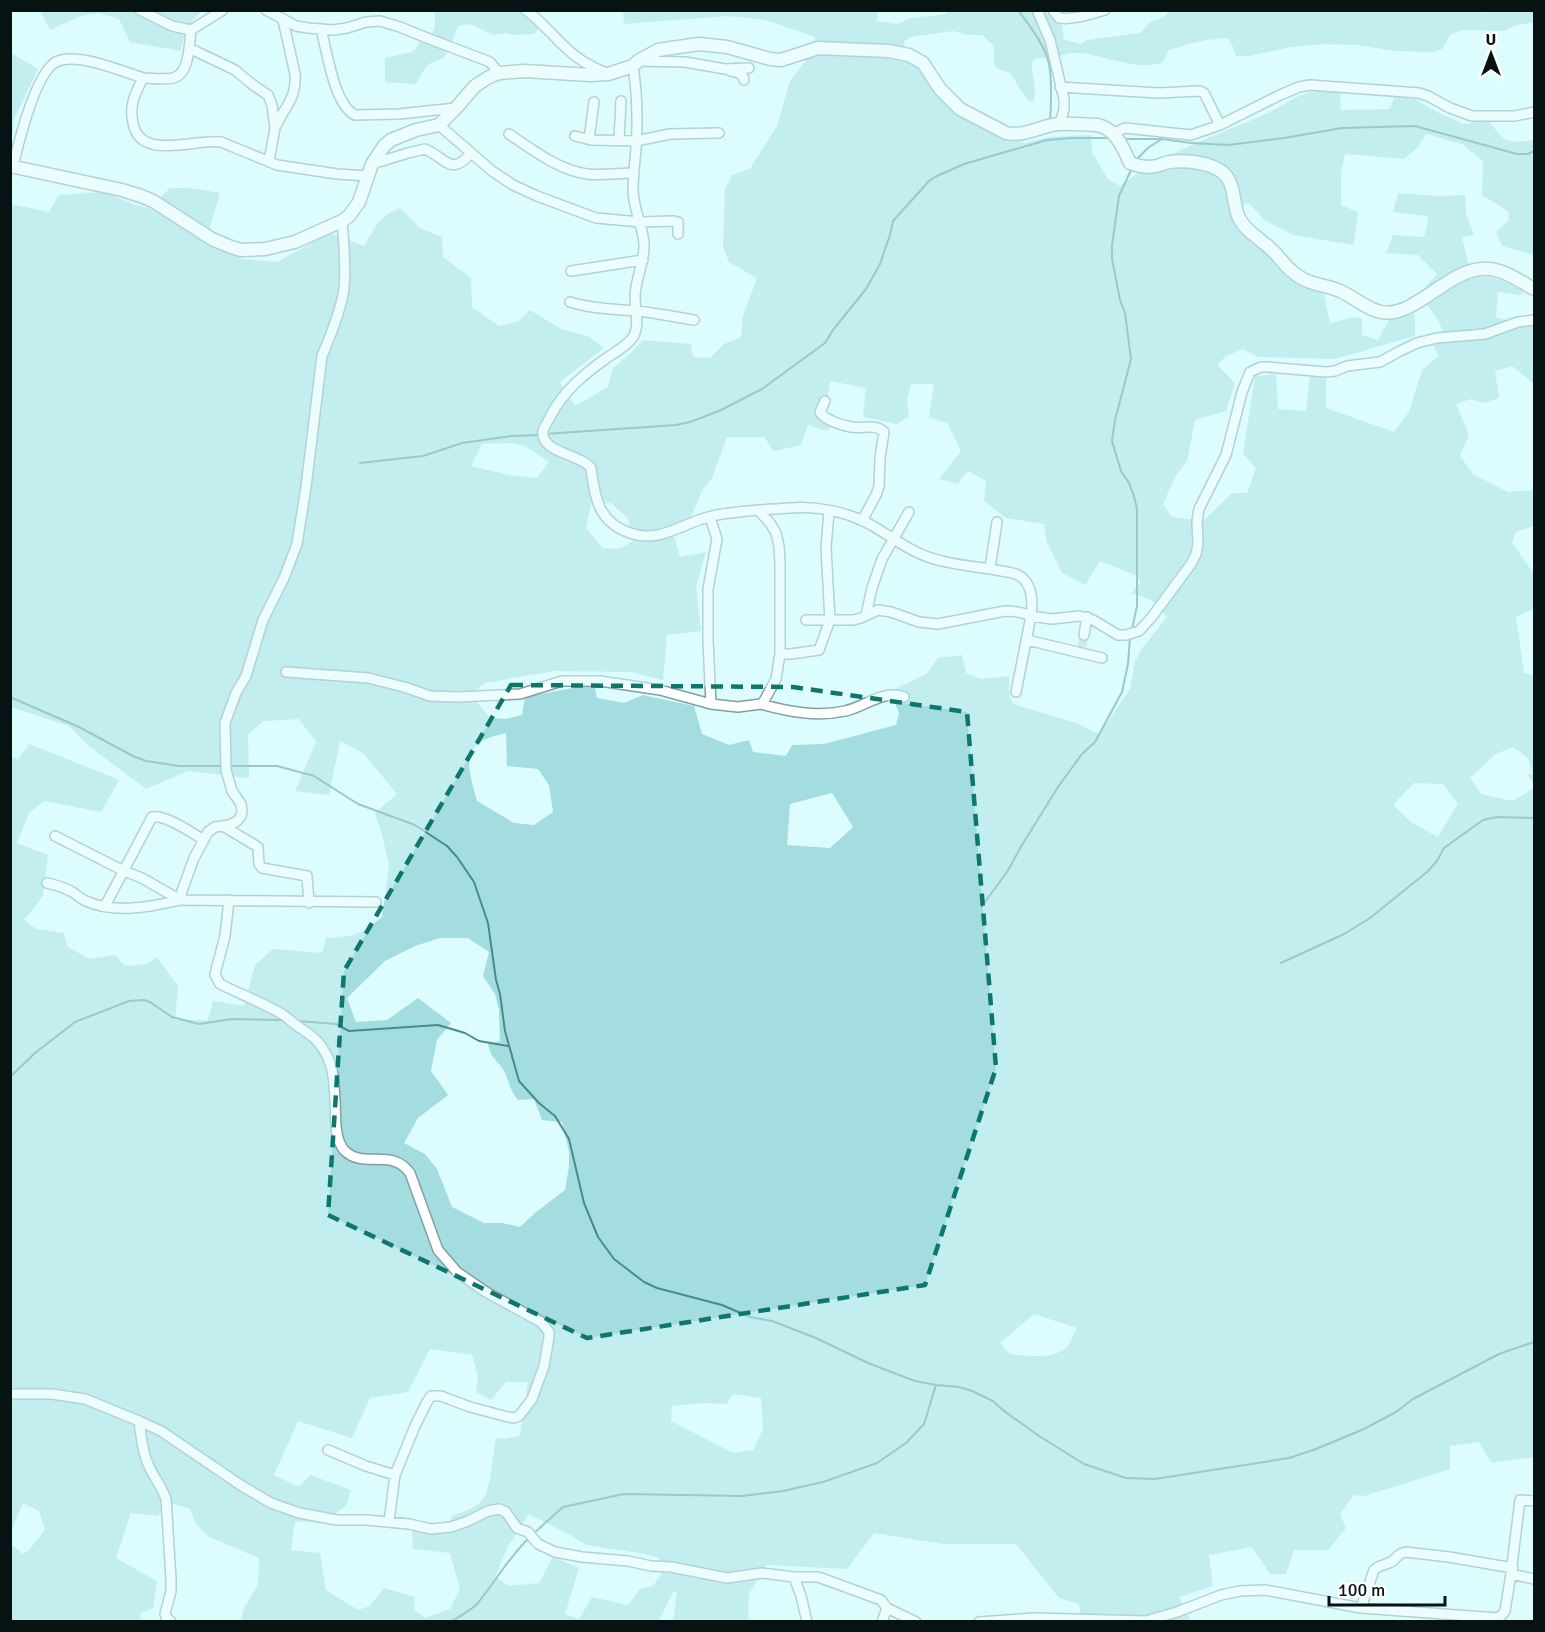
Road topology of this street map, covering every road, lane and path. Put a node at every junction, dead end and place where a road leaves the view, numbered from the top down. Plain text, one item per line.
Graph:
1 (140, 10) edge
2 (223, 10) edge
3 (266, 10) edge
4 (526, 10) edge
5 (1037, 10) edge
6 (1053, 10) edge
7 (1105, 10) edge
8 (283, 20) junction
9 (321, 29) junction
10 (191, 30) junction
11 (189, 48) junction
12 (636, 63) junction
13 (749, 68) dead end
14 (725, 69) junction
15 (499, 72) junction
16 (608, 74) junction
17 (143, 78) junction
18 (744, 80) dead end
19 (1060, 87) junction
20 (621, 101) dead end
21 (594, 102) dead end
22 (456, 108) junction
23 (1534, 112) edge
24 (439, 125) junction
25 (1053, 126) junction
26 (1220, 126) junction
27 (274, 128) junction
28 (1114, 132) junction
29 (718, 133) dead end
30 (509, 134) dead end
31 (575, 136) dead end
32 (589, 139) junction
33 (619, 140) junction
34 (636, 141) junction
35 (471, 153) junction
36 (268, 161) junction
37 (12, 166) edge
38 (370, 170) junction
39 (634, 173) junction
40 (342, 221) junction
41 (640, 222) junction
42 (678, 234) dead end
43 (643, 260) junction
44 (571, 271) dead end
45 (1534, 289) edge
46 (570, 302) dead end
47 (636, 311) junction
48 (694, 320) dead end
49 (1534, 320) edge
50 (825, 401) dead end
51 (759, 511) junction
52 (829, 511) junction
53 (909, 512) dead end
54 (710, 517) junction
55 (862, 521) junction
56 (997, 522) dead end
57 (894, 540) junction
58 (990, 568) junction
59 (866, 615) junction
60 (1031, 616) junction
61 (1087, 618) junction
62 (806, 620) dead end
63 (830, 620) junction
64 (1084, 635) tunnel mouth
65 (1027, 640) junction
66 (780, 654) junction
67 (1102, 658) dead end
68 (286, 672) dead end
69 (1016, 692) dead end
70 (904, 697) dead end
71 (711, 704) junction
72 (761, 704) junction
73 (223, 826) junction
74 (55, 836) dead end
75 (204, 840) junction
76 (124, 871) junction
77 (47, 883) dead end
78 (180, 900) junction
79 (230, 900) junction
80 (376, 902) dead end
81 (309, 903) junction
82 (105, 906) junction
83 (10, 1394) edge
84 (139, 1421) junction
85 (328, 1450) dead end
86 (395, 1475) junction
87 (1534, 1500) edge
88 (388, 1522) junction
89 (1512, 1571) junction
90 (794, 1577) junction
91 (1534, 1579) edge
92 (887, 1608) junction
93 (1361, 1608) junction
94 (989, 1621) edge
95 (171, 1622) edge
96 (807, 1622) edge
97 (882, 1622) edge
98 (916, 1622) edge
99 (979, 1622) edge

1 - 10 street
2 - 10 street
3 - 8 street
4 - 16 street
5 - 19 street
6 - 7 street
8 - 9 street
8 - 27 street
9 - 15 street
9 - 22 street
10 - 11 street
11 - 17 street
11 - 27 street
12 - 14 street
12 - 16 street
12 - 25 street
12 - 34 street
13 - 14 street
14 - 18 street
15 - 16 street
15 - 22 street
17 - 36 street
17 - 37 street
19 - 25 street
19 - 26 street
20 - 33 street
21 - 32 street
22 - 24 street
23 - 26 street
24 - 35 street
24 - 38 street
25 - 28 street
26 - 28 street
27 - 36 street
28 - 45 street
29 - 34 street
30 - 39 street
31 - 32 street
32 - 33 street
33 - 34 street
34 - 39 street
35 - 38 street
35 - 41 street
36 - 38 street
37 - 40 street
38 - 40 street
39 - 41 street
40 - 73 street
41 - 42 street
41 - 43 street
43 - 44 street
43 - 47 street
46 - 47 street
47 - 48 street
47 - 54 street
49 - 61 street
50 - 55 street
51 - 52 street
51 - 54 street
51 - 66 street
52 - 55 street
52 - 63 street
53 - 57 street
54 - 71 street
55 - 57 street
56 - 58 street
57 - 58 street
57 - 59 street
58 - 60 street
59 - 60 street
59 - 63 street
60 - 61 street
60 - 65 street
61 - 64 street
62 - 63 street
63 - 66 street
65 - 67 street
65 - 69 street
66 - 72 street
68 - 71 street
70 - 72 street
71 - 72 street
73 - 75 street
73 - 81 street
74 - 76 street
75 - 76 street
75 - 78 street
76 - 78 street
76 - 82 street
77 - 82 street
78 - 79 street
78 - 82 street
79 - 81 street
79 - 86 street
80 - 81 street
83 - 84 street
84 - 88 street
84 - 95 street
85 - 86 street
86 - 88 street
87 - 89 street
88 - 90 street
89 - 91 street
89 - 93 street
89 - 93 street
90 - 92 street
90 - 96 street
92 - 97 street
92 - 98 street
93 - 94 street
94 - 99 street

